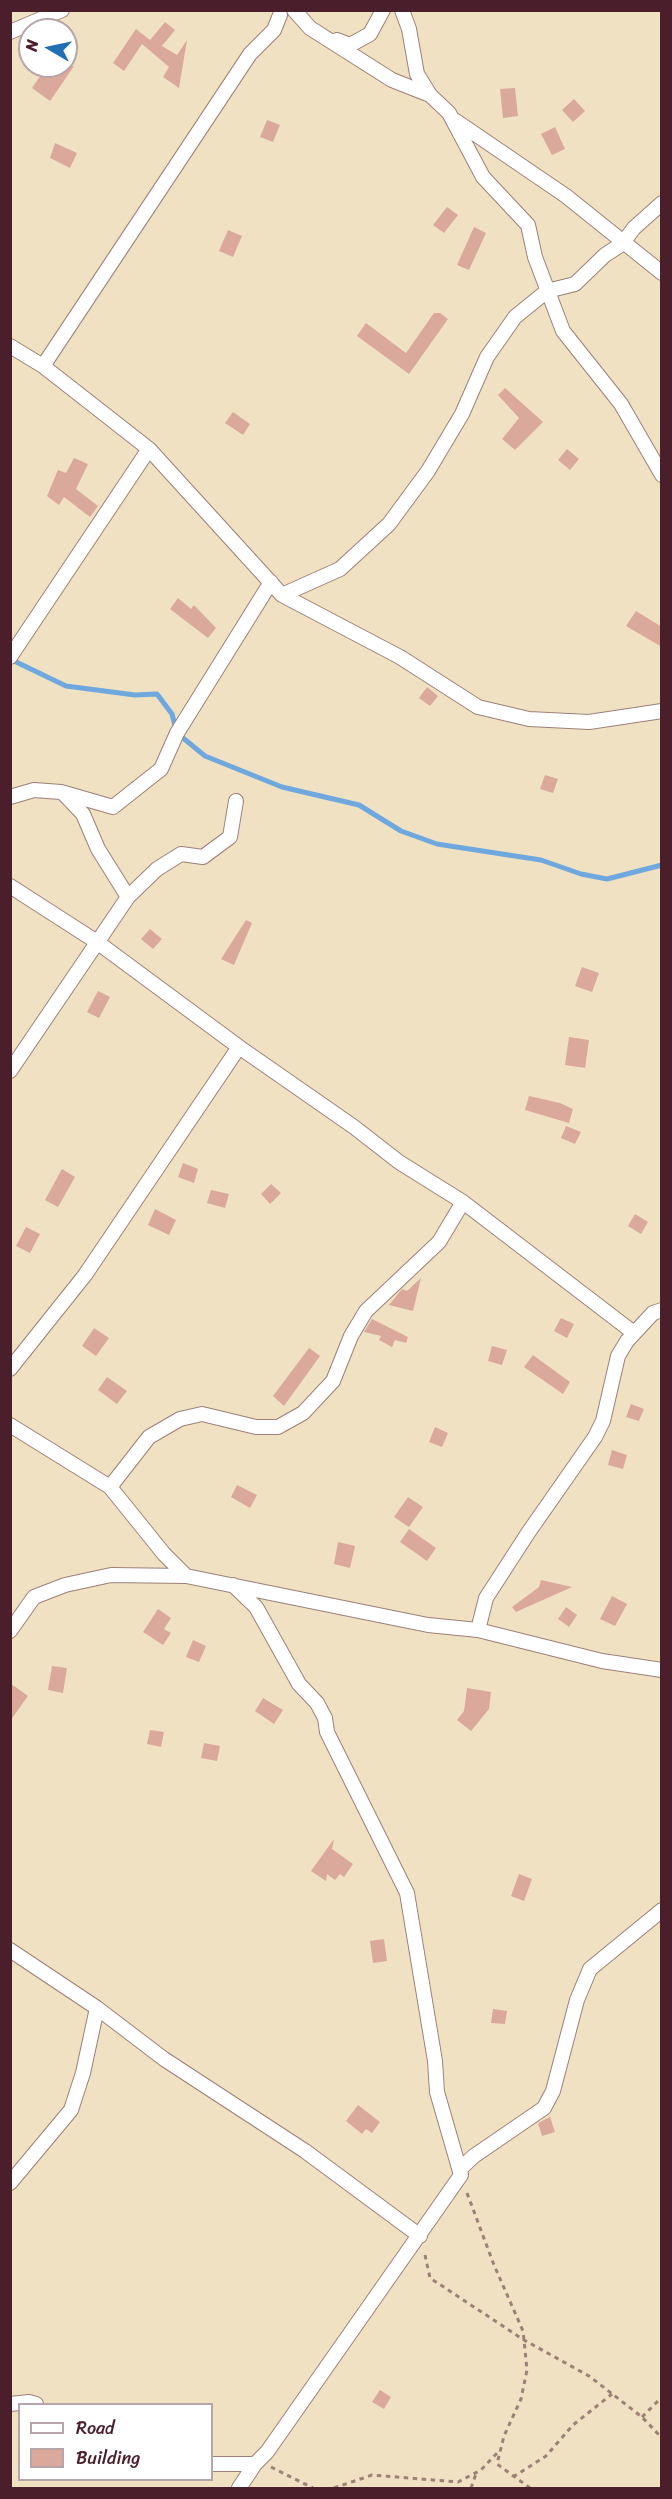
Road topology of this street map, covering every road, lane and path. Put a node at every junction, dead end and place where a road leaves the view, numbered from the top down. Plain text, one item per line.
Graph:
1 (62, 10) edge
2 (294, 10) edge
3 (383, 10) edge
4 (402, 10) edge
5 (278, 13) edge
6 (310, 28) junction
7 (10, 32) edge
8 (430, 95) junction
9 (452, 119) junction
10 (662, 203) edge
11 (622, 244) junction
12 (662, 273) edge
13 (547, 291) junction
14 (10, 346) edge
15 (44, 366) junction
16 (149, 449) junction
17 (662, 475) edge
18 (271, 582) junction
19 (282, 595) junction
20 (10, 657) edge
21 (662, 711) edge
22 (62, 792) junction
23 (10, 797) edge
24 (236, 801) dead end
25 (10, 886) edge
26 (128, 897) junction
27 (96, 942) junction
28 (238, 1047) junction
29 (10, 1071) edge
30 (463, 1202) junction
31 (662, 1310) edge
32 (634, 1333) junction
33 (10, 1369) edge
34 (10, 1425) edge
35 (110, 1487) junction
36 (186, 1576) junction
37 (233, 1585) junction
38 (10, 1630) edge
39 (478, 1630) junction
40 (662, 1670) edge
41 (662, 1910) edge
42 (10, 1950) edge
43 (96, 2008) junction
44 (460, 2172) junction
45 (10, 2182) edge
46 (421, 2234) junction
47 (524, 2340) junction
48 (612, 2394) junction
49 (662, 2397) edge
50 (642, 2417) junction
51 (662, 2438) edge
52 (498, 2451) junction
53 (213, 2464) edge
54 (255, 2464) junction
55 (476, 2473) junction
56 (513, 2477) junction
57 (239, 2488) edge
58 (313, 2488) edge
59 (334, 2488) edge
60 (471, 2488) edge
61 (530, 2488) edge

1 - 7 street
2 - 6 street
3 - 6 street
4 - 8 street
5 - 6 street
5 - 15 street
6 - 8 street
8 - 9 street
9 - 11 street
9 - 13 street
10 - 11 street
11 - 12 street
11 - 13 street
13 - 17 street
13 - 19 street
14 - 15 street
15 - 16 street
16 - 18 street
16 - 20 street
18 - 19 street
18 - 22 street
19 - 21 street
22 - 23 street
22 - 26 street
24 - 26 street
25 - 27 street
26 - 27 street
27 - 28 street
27 - 29 street
28 - 30 street
28 - 33 street
30 - 32 street
30 - 35 street
31 - 32 street
32 - 39 street
34 - 35 street
35 - 36 street
36 - 37 street
36 - 38 street
37 - 39 street
37 - 44 street
39 - 40 street
41 - 44 street
42 - 43 street
43 - 45 street
43 - 46 street
44 - 46 street
44 - 47 path
46 - 47 path
46 - 54 street
47 - 48 path
47 - 52 path
48 - 50 path
48 - 56 path
49 - 50 path
50 - 51 path
52 - 55 path
52 - 56 path
53 - 54 street
54 - 57 street
54 - 58 path
55 - 59 path
55 - 60 path
56 - 61 path

